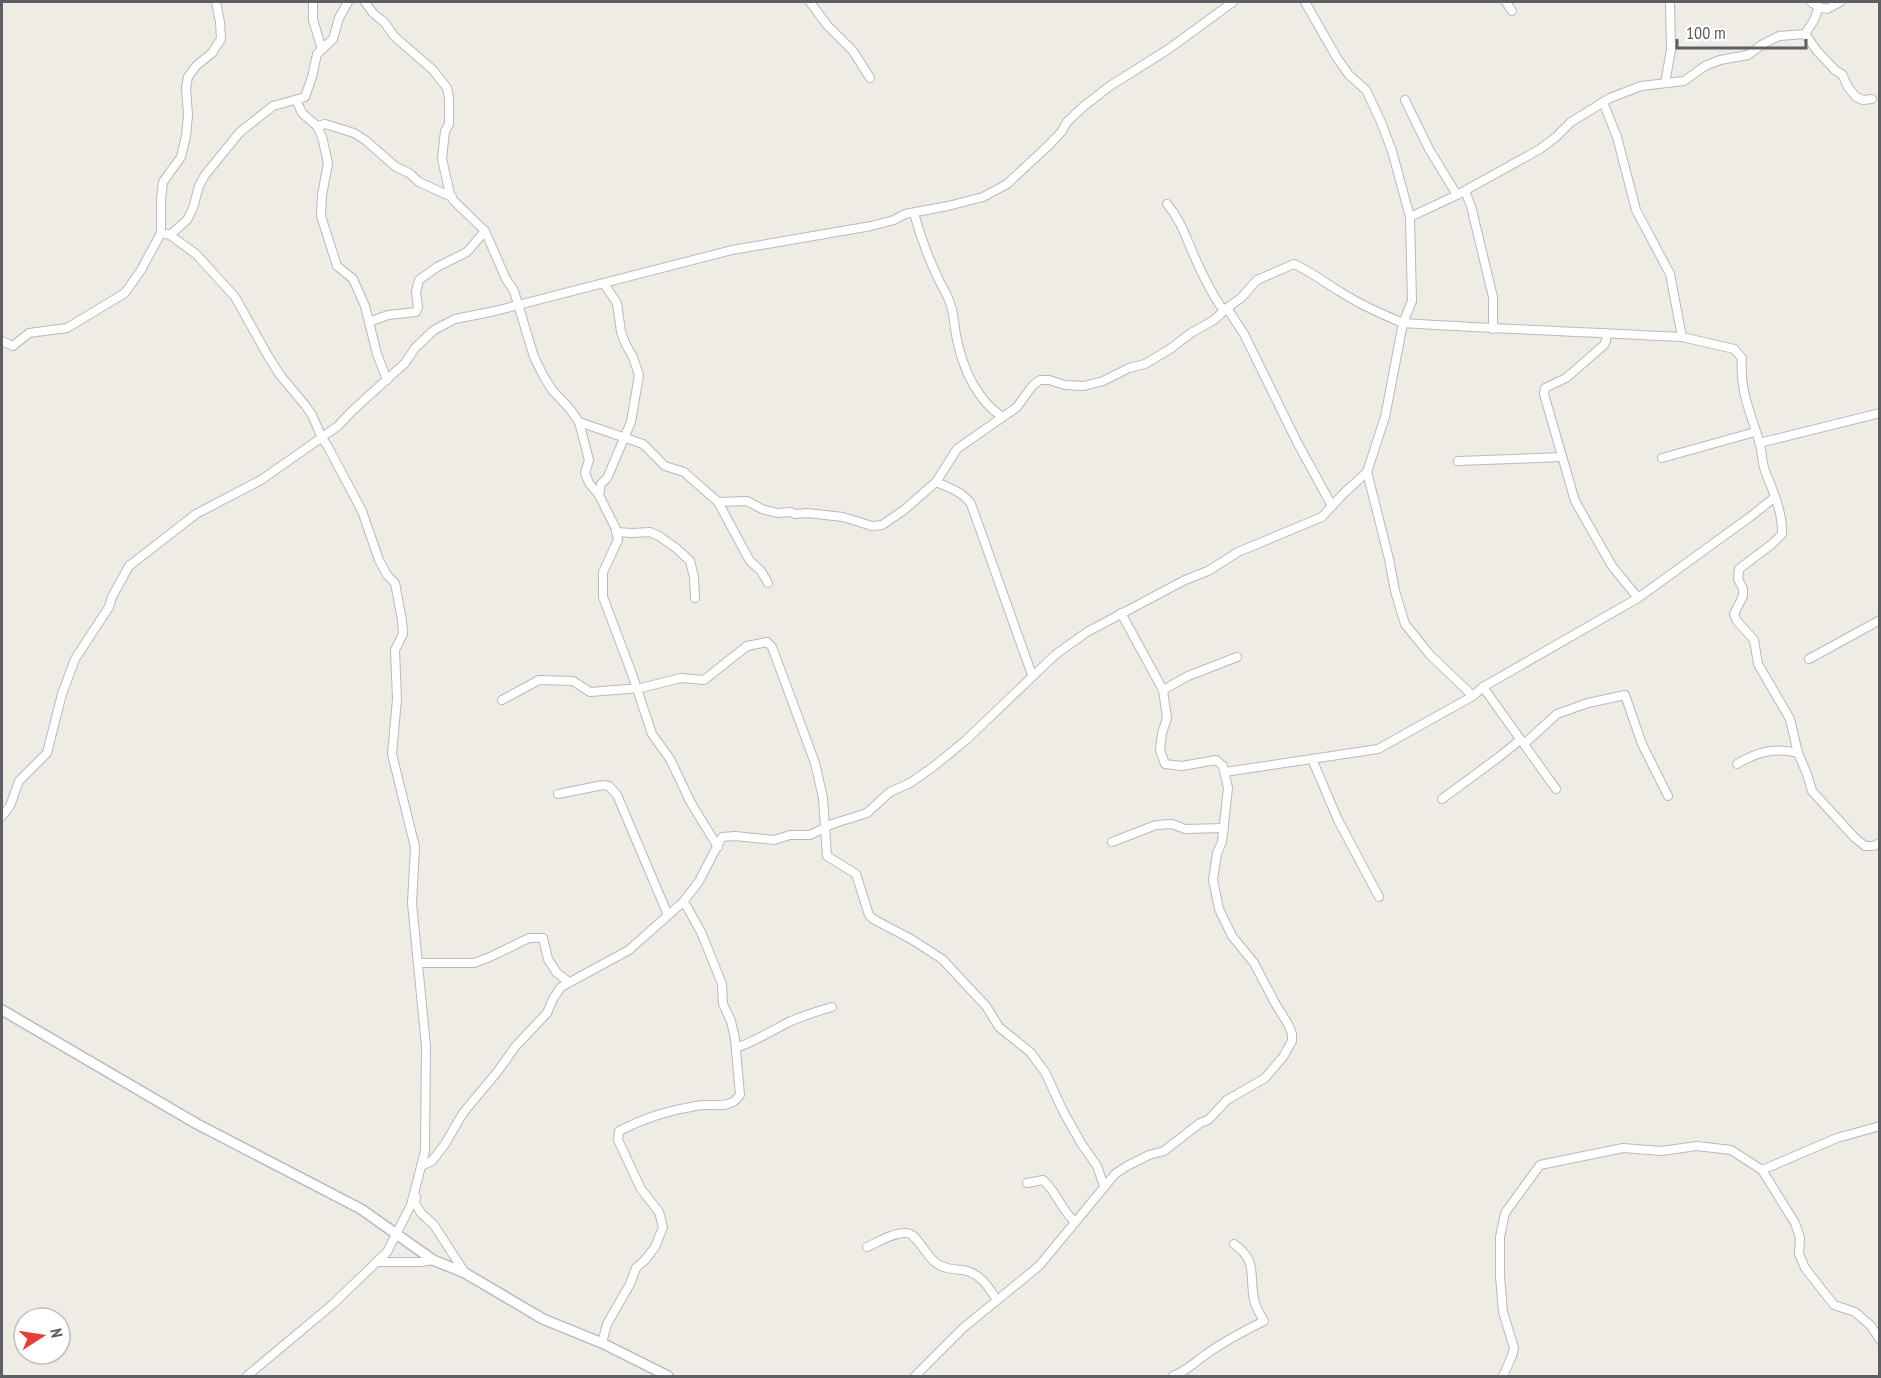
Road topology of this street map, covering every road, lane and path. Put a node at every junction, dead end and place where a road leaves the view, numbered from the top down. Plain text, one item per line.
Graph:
1 (216, 2) edge
2 (313, 2) edge
3 (348, 2) edge
4 (366, 2) edge
5 (810, 2) edge
6 (1233, 2) edge
7 (1305, 2) edge
8 (1506, 2) edge
9 (1670, 2) edge
10 (1811, 2) edge
11 (1840, 2) edge
12 (1819, 7) junction
13 (1512, 11) dead end
14 (1805, 34) junction
15 (322, 49) junction
16 (870, 78) dead end
17 (1665, 82) junction
18 (1872, 99) dead end
19 (296, 100) junction
20 (1405, 100) dead end
21 (1603, 102) junction
22 (317, 126) junction
23 (1461, 193) junction
24 (452, 197) junction
25 (1167, 204) dead end
26 (914, 213) junction
27 (1410, 217) junction
28 (182, 225) junction
29 (485, 231) junction
30 (161, 233) junction
31 (170, 235) junction
32 (180, 243) junction
33 (604, 284) junction
34 (519, 304) junction
35 (1225, 309) junction
36 (369, 322) junction
37 (1403, 323) junction
38 (1493, 329) junction
39 (1606, 333) junction
40 (1682, 337) junction
41 (2, 341) edge
42 (387, 380) junction
43 (1880, 413) edge
44 (1002, 417) junction
45 (579, 422) junction
46 (1755, 432) junction
47 (322, 438) junction
48 (624, 438) junction
49 (1759, 443) junction
50 (1562, 457) junction
51 (1662, 458) dead end
52 (1458, 461) dead end
53 (1367, 472) junction
54 (936, 482) junction
55 (599, 495) junction
56 (1775, 497) junction
57 (718, 502) junction
58 (1332, 506) junction
59 (616, 532) junction
60 (768, 583) dead end
61 (695, 598) dead end
62 (1638, 598) junction
63 (1121, 614) junction
64 (1880, 620) edge
65 (1237, 657) dead end
66 (1809, 659) dead end
67 (1032, 675) junction
68 (1483, 687) junction
69 (637, 688) junction
70 (1163, 690) junction
71 (1473, 696) junction
72 (502, 700) dead end
73 (1522, 742) junction
74 (1798, 753) junction
75 (1312, 759) junction
76 (1737, 764) dead end
77 (1226, 772) junction
78 (1556, 789) dead end
79 (558, 794) dead end
80 (1668, 796) dead end
81 (1442, 799) dead end
82 (2, 816) edge
83 (824, 828) junction
84 (1224, 828) junction
85 (1112, 842) dead end
86 (1880, 843) edge
87 (718, 847) junction
88 (1378, 897) dead end
89 (682, 902) junction
90 (668, 915) junction
91 (418, 963) junction
92 (569, 982) junction
93 (832, 1007) dead end
94 (2, 1010) edge
95 (736, 1048) junction
96 (1880, 1126) edge
97 (421, 1166) junction
98 (1762, 1170) junction
99 (1027, 1183) dead end
100 (1104, 1186) junction
101 (416, 1187) junction
102 (1075, 1222) junction
103 (394, 1234) junction
104 (1234, 1244) dead end
105 (867, 1247) dead end
106 (432, 1260) junction
107 (376, 1262) junction
108 (465, 1273) junction
109 (997, 1300) junction
110 (1880, 1340) edge
111 (602, 1343) junction
112 (247, 1377) edge
113 (668, 1377) edge
114 (915, 1377) edge
115 (1173, 1377) edge
116 (1503, 1377) edge

1 - 30 street
2 - 15 street
3 - 15 street
4 - 24 street
5 - 16 street
6 - 26 street
7 - 27 street
8 - 13 street
9 - 17 street
10 - 12 street
11 - 12 street
12 - 14 street
14 - 17 street
14 - 18 street
15 - 19 street
17 - 21 street
19 - 22 street
19 - 28 street
20 - 23 street
21 - 23 street
21 - 40 street
22 - 24 street
22 - 36 street
23 - 27 street
23 - 38 street
24 - 29 street
25 - 35 street
26 - 33 street
26 - 44 street
27 - 37 street
28 - 31 street
28 - 32 street
29 - 34 street
29 - 36 street
30 - 31 street
30 - 41 street
31 - 32 street
32 - 47 street
33 - 34 street
33 - 48 street
34 - 42 street
34 - 45 street
35 - 37 street
35 - 44 street
35 - 58 street
36 - 42 street
37 - 38 street
37 - 53 street
38 - 39 street
39 - 40 street
39 - 50 street
40 - 46 street
42 - 47 street
43 - 49 street
44 - 54 street
45 - 48 street
45 - 55 street
46 - 49 street
46 - 51 street
47 - 82 street
47 - 91 street
48 - 55 street
48 - 57 street
49 - 56 street
50 - 52 street
50 - 62 street
53 - 58 street
53 - 71 street
54 - 57 street
54 - 67 street
55 - 59 street
56 - 62 street
56 - 74 street
57 - 60 street
58 - 63 street
59 - 61 street
59 - 69 street
62 - 68 street
63 - 67 street
63 - 70 street
64 - 66 street
65 - 70 street
67 - 83 street
68 - 71 street
68 - 73 street
69 - 72 street
69 - 83 street
69 - 87 street
70 - 77 street
71 - 75 street
73 - 78 street
73 - 80 street
73 - 81 street
74 - 76 street
74 - 86 street
75 - 77 street
75 - 88 street
77 - 84 street
79 - 90 street
83 - 87 street
83 - 100 street
84 - 85 street
84 - 100 street
87 - 89 street
89 - 90 street
89 - 95 street
90 - 92 street
91 - 92 street
91 - 97 street
92 - 97 street
93 - 95 street
94 - 103 street
95 - 111 street
96 - 98 street
97 - 101 street
98 - 110 street
98 - 116 street
99 - 102 street
100 - 102 street
101 - 103 street
101 - 108 street
102 - 109 street
103 - 106 street
103 - 107 street
104 - 115 street
105 - 109 street
106 - 107 street
106 - 108 street
107 - 112 street
108 - 111 street
109 - 114 street
111 - 113 street

